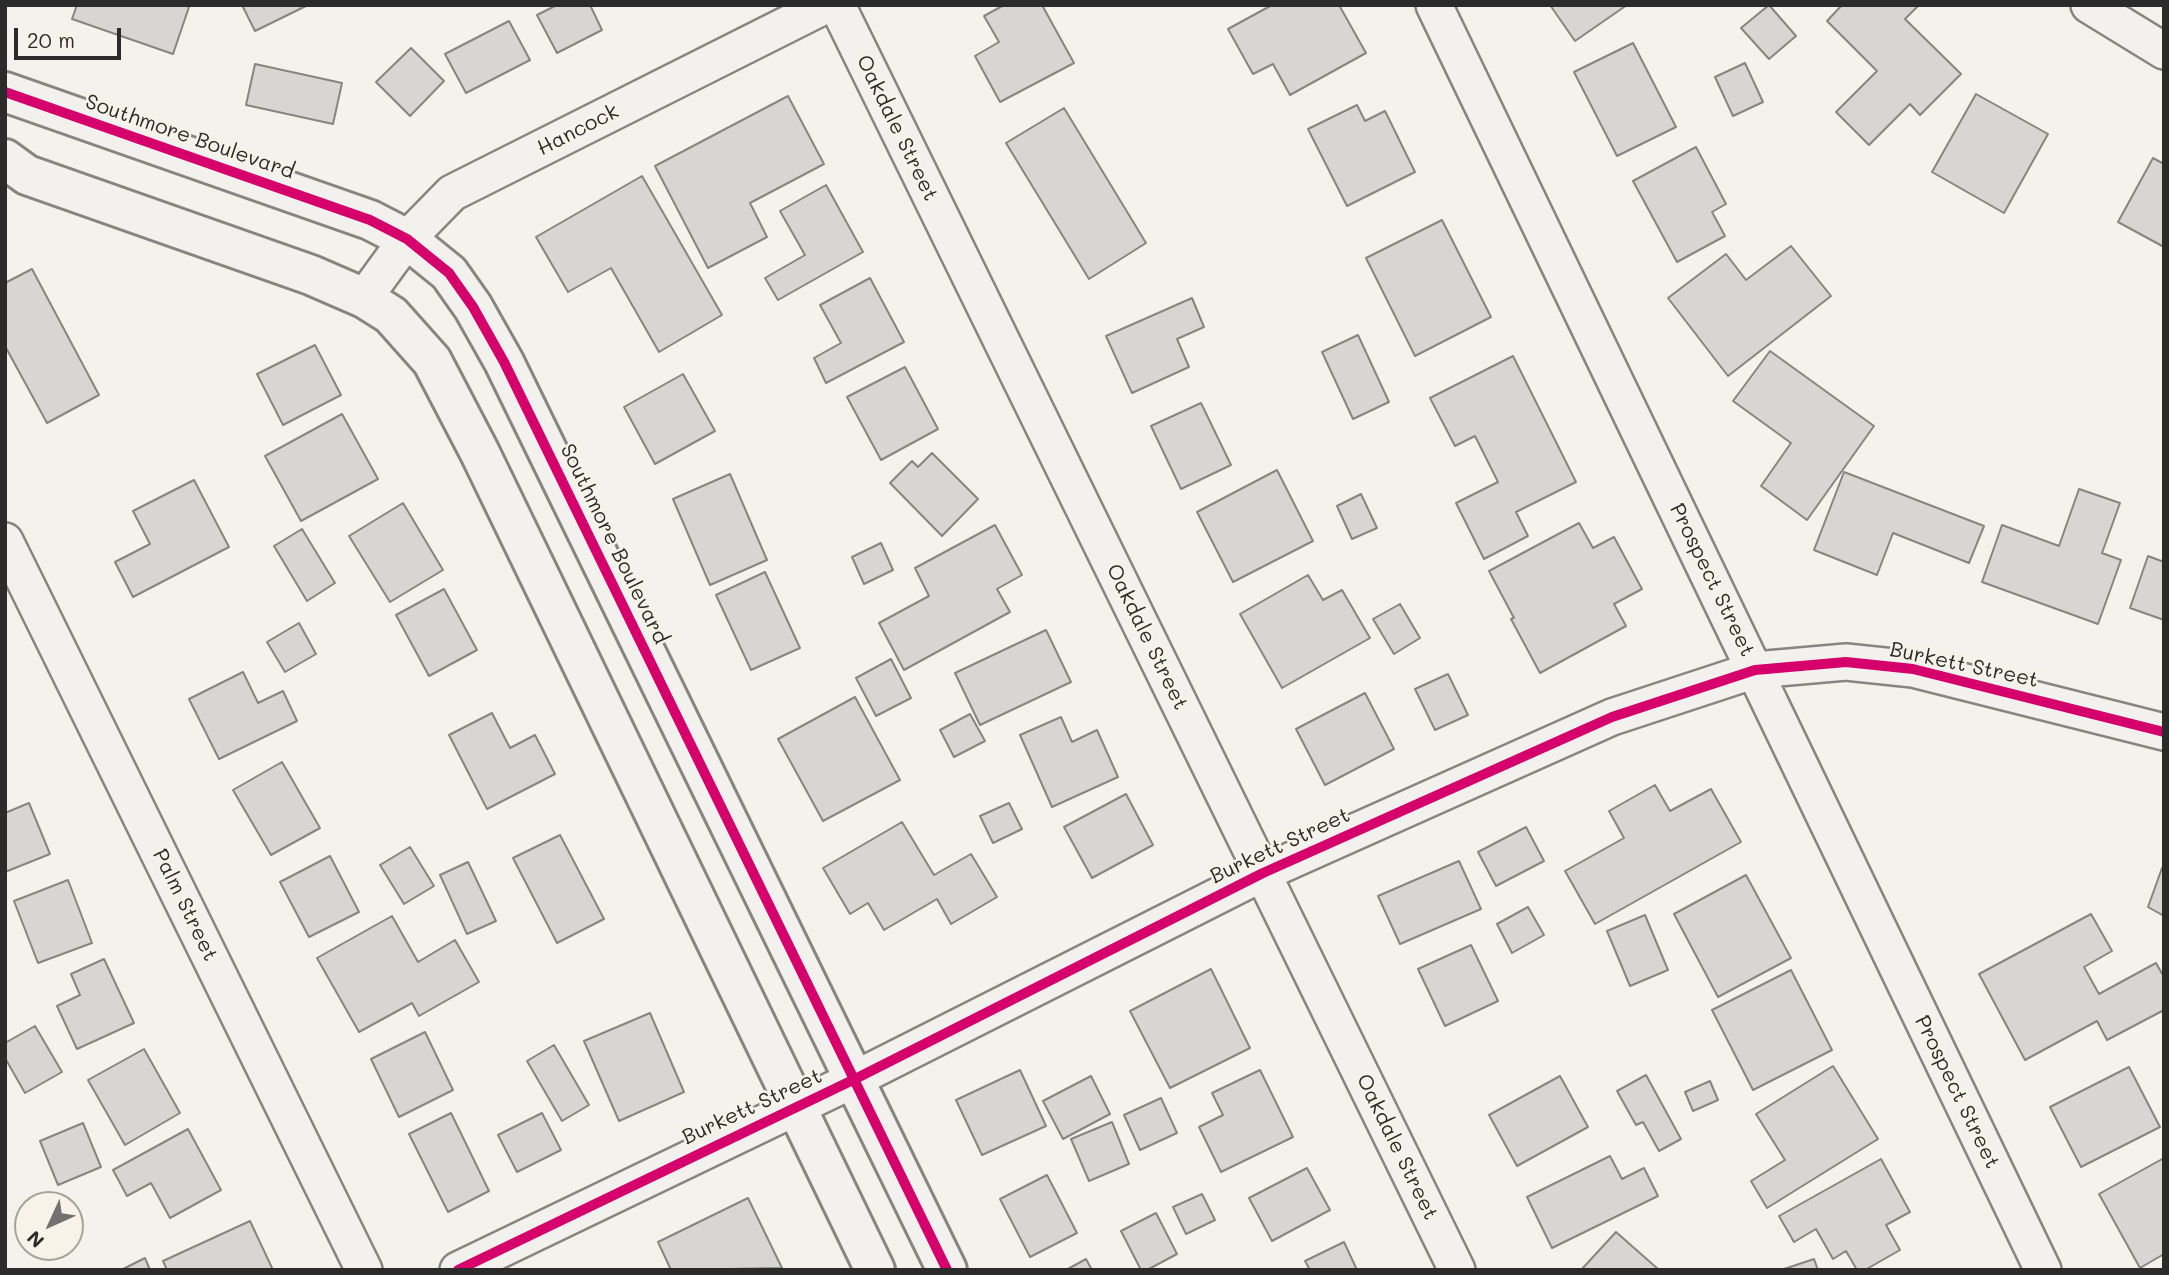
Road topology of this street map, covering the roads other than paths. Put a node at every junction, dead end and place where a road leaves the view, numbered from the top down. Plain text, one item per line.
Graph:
1 (826, 5) edge
2 (837, 5) edge
3 (1434, 5) edge
4 (2089, 5) edge
5 (2164, 51) edge
6 (5, 92) edge
7 (5, 159) edge
8 (407, 239) junction
9 (364, 298) junction
10 (5, 541) edge
11 (1755, 670) junction
12 (2164, 732) edge
13 (1263, 873) junction
14 (855, 1079) junction
15 (795, 1107) junction
16 (364, 1270) edge
17 (458, 1270) edge
18 (875, 1270) edge
19 (947, 1270) edge
20 (1457, 1270) edge
21 (2043, 1270) edge

1 - 8 street, Hancock
2 - 13 street, Oakdale Street
3 - 11 street, Prospect Street
4 - 5 street
6 - 8 street, Southmore Boulevard
7 - 9 street
8 - 9 street, Hancock
8 - 14 street, Southmore Boulevard
9 - 15 street
10 - 16 street, Palm Street
11 - 12 street, Burkett Street
11 - 13 street, Burkett Street
11 - 21 street, Prospect Street
13 - 14 street, Burkett Street
13 - 20 street, Oakdale Street
14 - 15 street, Burkett Street
14 - 19 street, Southmore Boulevard
15 - 17 street, Burkett Street
15 - 18 street

